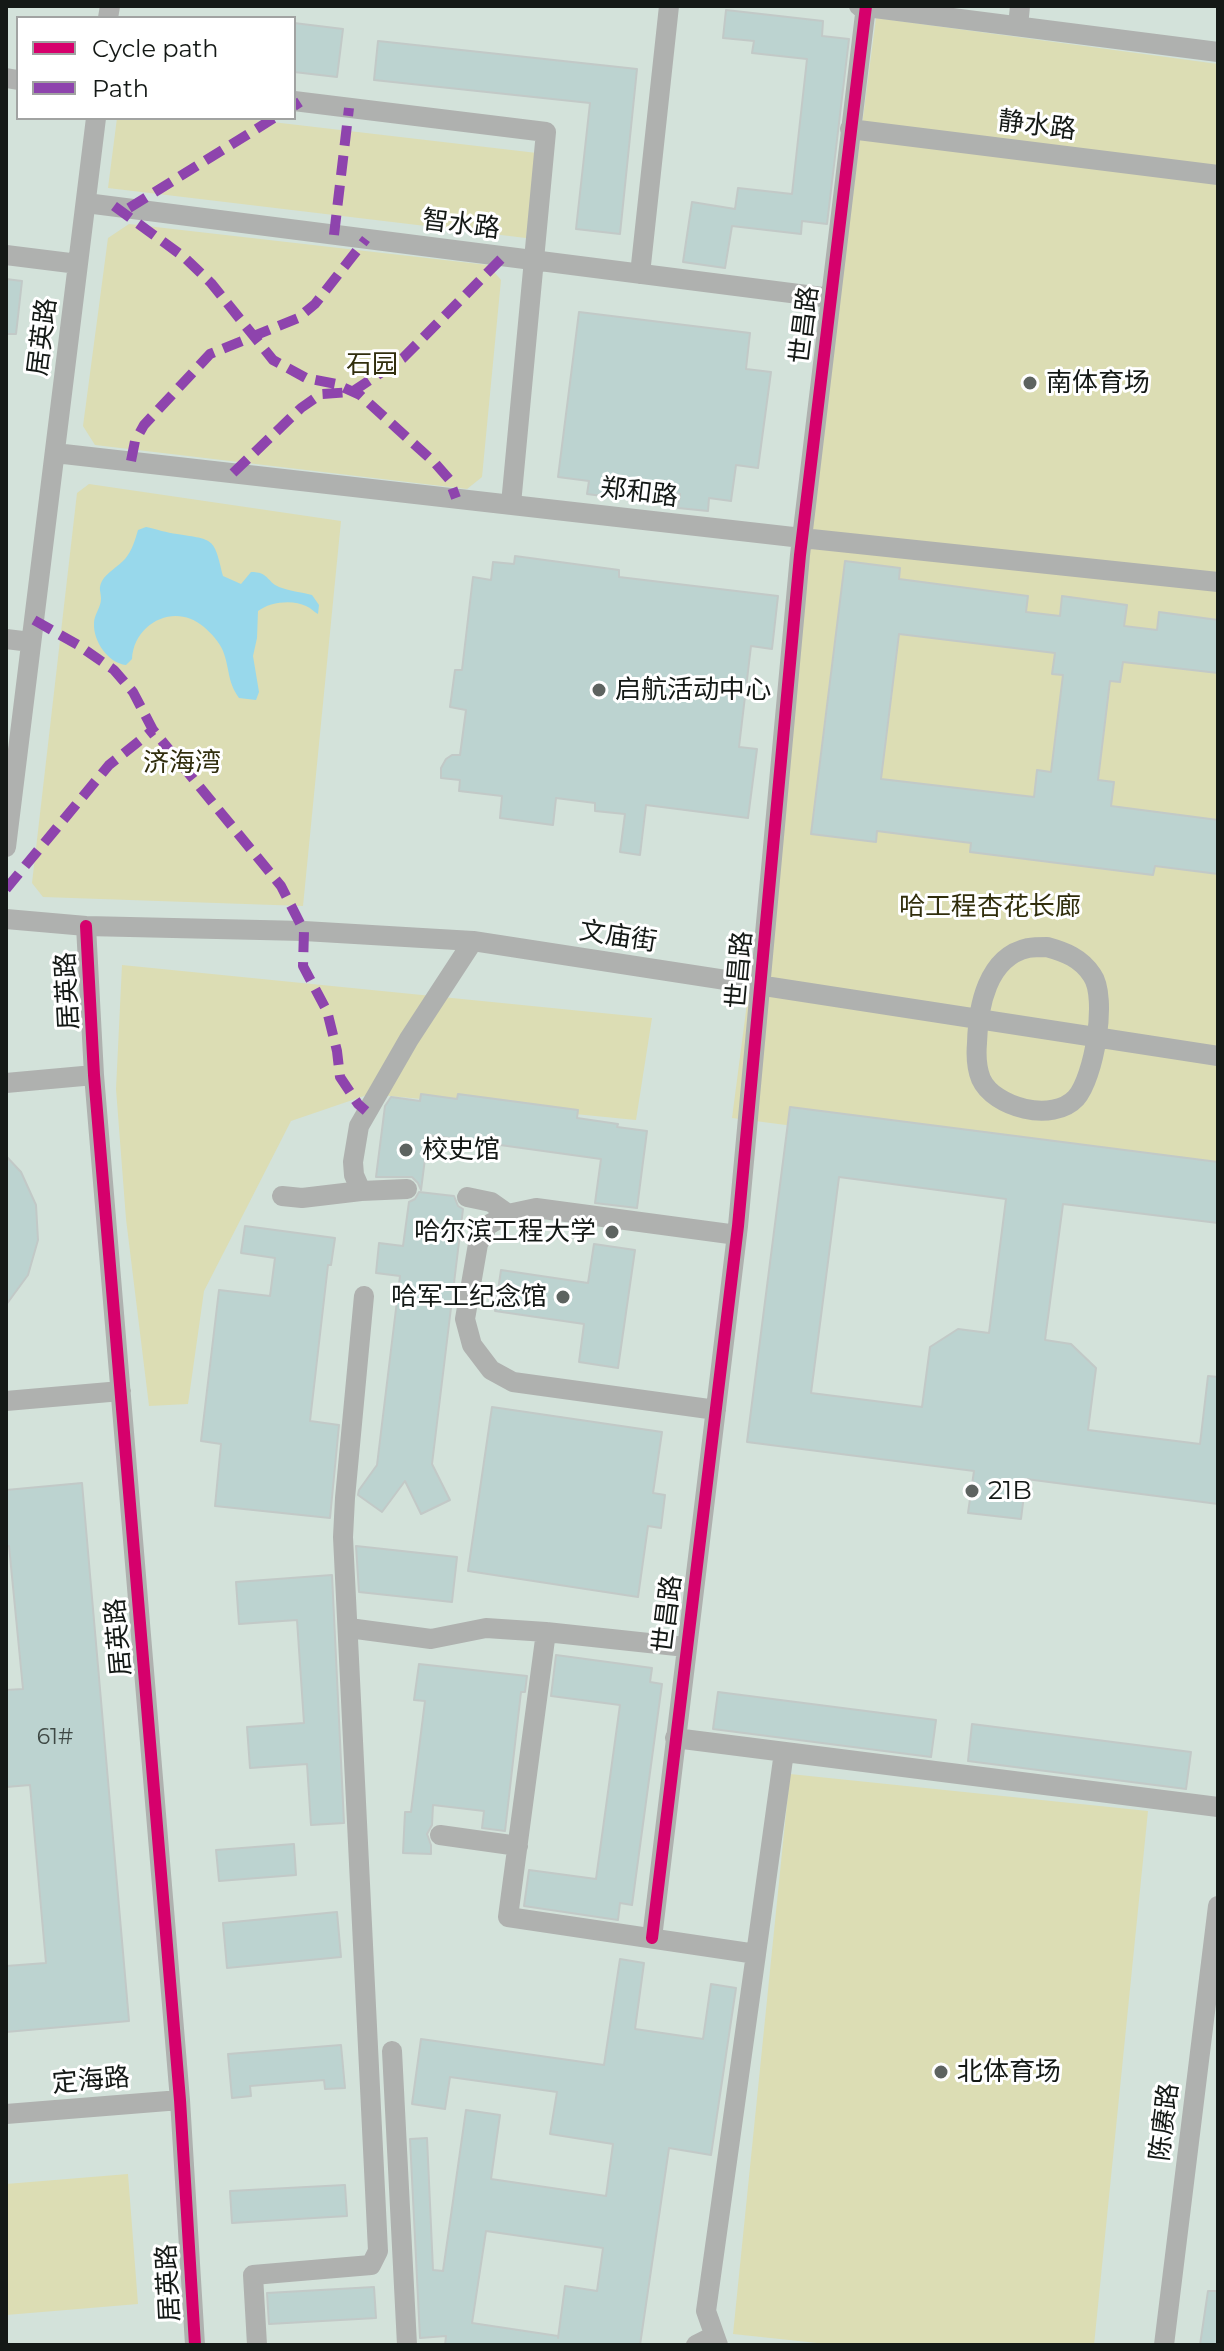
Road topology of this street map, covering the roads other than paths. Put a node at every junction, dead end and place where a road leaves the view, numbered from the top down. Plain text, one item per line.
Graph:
1 (669, 6) edge
2 (859, 6) edge
3 (866, 6) edge
4 (1019, 16) edge
5 (1218, 52) edge
6 (296, 101) edge
7 (83, 120) edge
8 (96, 120) edge
9 (850, 129) junction
10 (1218, 175) edge
11 (86, 203) junction
12 (6, 255) edge
13 (533, 260) junction
14 (71, 263) junction
15 (640, 274) junction
16 (830, 298) junction
17 (55, 453) junction
18 (511, 504) junction
19 (802, 538) junction
20 (1218, 582) edge
21 (6, 639) edge
22 (31, 642) junction
23 (6, 847) edge
24 (6, 919) edge
25 (86, 926) junction
26 (473, 941) junction
27 (760, 985) junction
28 (980, 1019) junction
29 (1096, 1037) junction
30 (1218, 1056) edge
31 (94, 1075) junction
32 (6, 1083) edge
33 (407, 1189) dead end
34 (361, 1191) junction
35 (282, 1196) dead end
36 (467, 1197) dead end
37 (508, 1214) junction
38 (737, 1235) junction
39 (364, 1296) dead end
40 (121, 1391) junction
41 (6, 1401) edge
42 (716, 1410) junction
43 (349, 1628) junction
44 (546, 1632) junction
45 (686, 1647) junction
46 (675, 1738) junction
47 (784, 1752) junction
48 (1218, 1807) edge
49 (440, 1835) dead end
50 (518, 1846) junction
51 (1218, 1906) edge
52 (652, 1938) junction
53 (756, 1954) junction
54 (1211, 2016) edge
55 (392, 2051) dead end
56 (180, 2100) junction
57 (6, 2114) edge
58 (709, 2342) edge
59 (195, 2345) edge
60 (257, 2345) edge
61 (407, 2345) edge
62 (1164, 2345) edge

1 - 15 street
2 - 3 street
3 - 4 street
3 - 9 street, 世昌路
4 - 5 street
6 - 13 street
7 - 14 street
8 - 11 street, 居英路
9 - 10 street, 静水路
9 - 16 street, 世昌路
11 - 13 street, 智水路
11 - 14 street, 居英路
12 - 14 street
13 - 15 street, 智水路
13 - 18 street
14 - 17 street, 居英路
15 - 16 street, 智水路
16 - 19 street, 世昌路
17 - 18 street, 郑和路
17 - 22 street, 居英路
18 - 19 street, 郑和路
19 - 20 street, 郑和路
19 - 27 street, 世昌路
21 - 22 street
22 - 23 street, 居英路
24 - 25 street, 文庙街
25 - 26 street, 文庙街
25 - 31 street, 居英路
26 - 27 street, 文庙街
26 - 34 street
27 - 28 street, 文庙街
27 - 38 street, 世昌路
28 - 29 street, 文庙街
28 - 29 street
28 - 29 street
29 - 30 street, 文庙街
31 - 32 street
31 - 40 street, 居英路
33 - 34 street
34 - 35 street
36 - 37 street
37 - 38 street
37 - 42 street
38 - 42 street, 世昌路
39 - 43 street
40 - 41 street
40 - 56 street, 居英路
42 - 45 street, 世昌路
43 - 44 street
43 - 60 street
44 - 45 street
44 - 50 street
45 - 46 street, 世昌路
46 - 47 street
46 - 52 street, 世昌路
47 - 48 street
47 - 53 street
49 - 50 street
50 - 52 street
51 - 54 street, 陈赓路
52 - 53 street
53 - 58 street
54 - 62 street, 陈赓路
55 - 61 street
56 - 57 street, 定海路
56 - 59 street, 居英路

